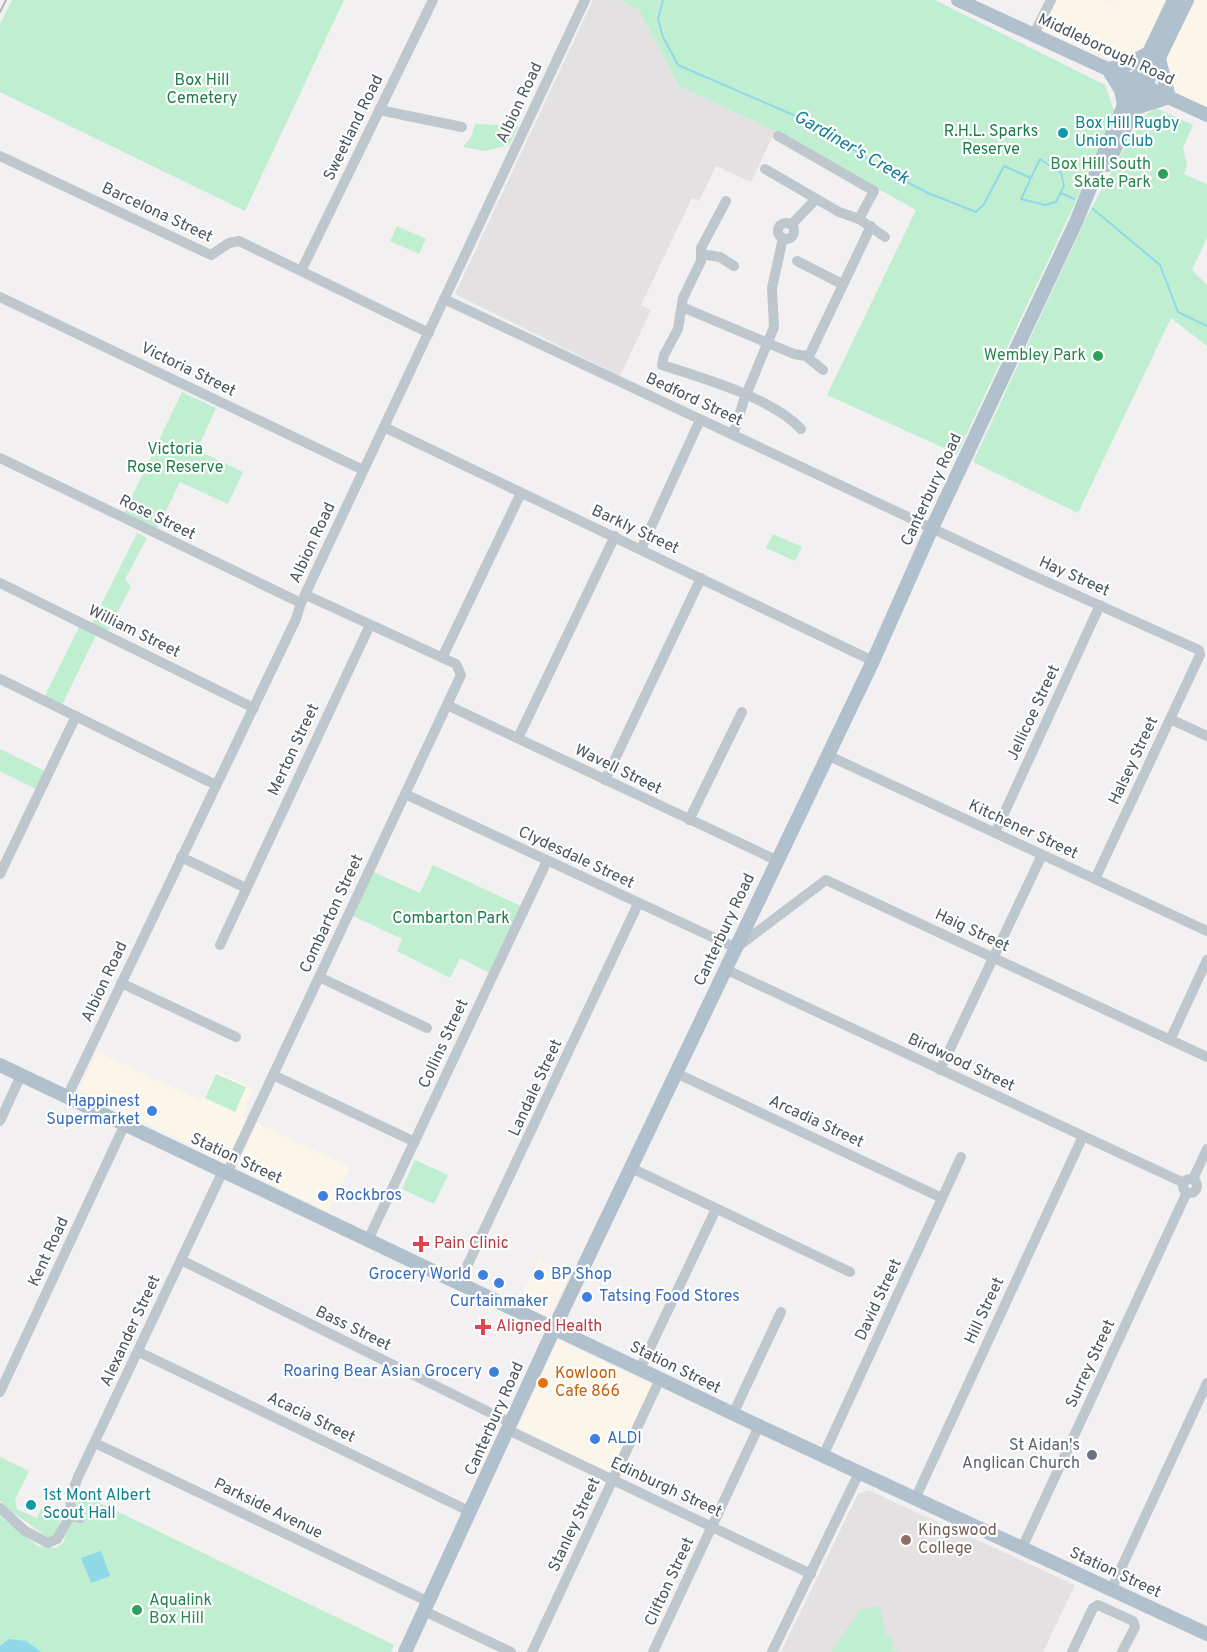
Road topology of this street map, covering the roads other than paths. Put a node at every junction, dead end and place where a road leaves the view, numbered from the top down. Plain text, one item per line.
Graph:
1 (433, 0) edge
2 (585, 0) edge
3 (958, 0) edge
4 (1051, 0) edge
5 (1174, 0) edge
6 (1187, 0) edge
7 (1034, 34) junction
8 (1153, 56) junction
9 (1108, 69) junction
10 (1140, 83) junction
11 (1169, 97) junction
12 (1129, 106) junction
13 (379, 110) junction
14 (1207, 115) edge
15 (462, 127) dead end
16 (778, 136) dead end
17 (0, 156) edge
18 (765, 169) dead end
19 (816, 199) junction
20 (726, 201) dead end
21 (859, 219) junction
22 (871, 226) junction
23 (885, 237) dead end
24 (701, 254) junction
25 (797, 261) dead end
26 (734, 266) dead end
27 (302, 269) junction
28 (842, 284) junction
29 (0, 297) edge
30 (444, 299) junction
31 (682, 307) junction
32 (429, 333) junction
33 (769, 343) junction
34 (806, 356) junction
35 (823, 370) dead end
36 (746, 396) junction
37 (700, 420) junction
38 (384, 428) junction
39 (801, 429) dead end
40 (733, 435) junction
41 (0, 458) edge
42 (363, 470) junction
43 (521, 493) junction
44 (932, 528) junction
45 (615, 536) junction
46 (641, 549) junction
47 (701, 578) junction
48 (0, 583) edge
49 (304, 599) junction
50 (1100, 605) junction
51 (370, 625) junction
52 (1200, 656) joint
53 (442, 658) junction
54 (873, 661) junction
55 (460, 668) joint
56 (0, 680) edge
57 (447, 705) junction
58 (254, 708) junction
59 (742, 712) dead end
60 (76, 716) junction
61 (1170, 719) junction
62 (1207, 736) edge
63 (518, 738) junction
64 (827, 755) junction
65 (605, 780) junction
66 (216, 785) junction
67 (405, 794) junction
68 (689, 820) junction
69 (995, 833) junction
70 (1042, 855) junction
71 (181, 857) junction
72 (776, 860) junction
73 (547, 861) junction
74 (0, 874) edge
75 (1095, 879) junction
76 (246, 888) junction
77 (638, 904) junction
78 (1207, 932) edge
79 (220, 945) dead end
80 (736, 948) junction
81 (993, 958) junction
82 (1207, 960) edge
83 (725, 969) junction
84 (319, 977) junction
85 (121, 983) junction
86 (426, 1028) dead end
87 (236, 1037) dead end
88 (1170, 1040) junction
89 (1207, 1058) edge
90 (0, 1065) edge
91 (940, 1070) junction
92 (676, 1072) junction
93 (21, 1075) junction
94 (273, 1075) junction
95 (66, 1097) junction
96 (0, 1121) edge
97 (125, 1124) junction
98 (1083, 1136) junction
99 (414, 1142) junction
100 (1207, 1149) edge
101 (961, 1157) dead end
102 (631, 1168) junction
103 (225, 1172) junction
104 (1194, 1187) edge
105 (942, 1198) junction
106 (716, 1209) junction
107 (368, 1240) junction
108 (181, 1260) junction
109 (850, 1272) dead end
110 (459, 1284) junction
111 (781, 1312) dead end
112 (554, 1328) junction
113 (138, 1352) junction
114 (640, 1369) junction
115 (660, 1379) junction
116 (1207, 1383) edge
117 (0, 1392) edge
118 (733, 1414) junction
119 (759, 1426) junction
120 (510, 1427) junction
121 (95, 1443) junction
122 (823, 1456) junction
123 (859, 1473) junction
124 (612, 1479) junction
125 (915, 1499) junction
126 (0, 1508) edge
127 (471, 1512) junction
128 (713, 1526) junction
129 (1022, 1548) junction
130 (811, 1574) junction
131 (1111, 1590) junction
132 (1136, 1601) junction
133 (427, 1607) junction
134 (1128, 1619) junction
135 (1207, 1634) edge
136 (405, 1652) edge
137 (512, 1652) edge
138 (532, 1652) edge
139 (653, 1652) edge
140 (772, 1652) edge
141 (1072, 1652) edge
142 (1122, 1652) edge

1 - 13 street, Sweetland Road
2 - 30 street, Albion Road
3 - 7 main road, Middleborough Road
4 - 7 street
5 - 8 main road, Canterbury Road
6 - 8 main road, Canterbury Road
7 - 9 main road, Middleborough Road
8 - 9 main road
8 - 10 main road, Canterbury Road
8 - 11 main road
9 - 10 main road, Middleborough Road
9 - 12 main road
10 - 11 main road, Middleborough Road
10 - 12 main road, Canterbury Road
11 - 12 main road
11 - 14 main road, Middleborough Road
12 - 44 main road, Canterbury Road
13 - 15 street
13 - 27 street, Sweetland Road
16 - 21 street
17 - 27 street, Barcelona Street
18 - 19 street
19 - 21 street
19 - 33 street
20 - 24 street
21 - 22 street
22 - 23 street
22 - 28 street
24 - 26 street
24 - 31 street
25 - 28 street
27 - 32 street, Barcelona Street
28 - 34 street
29 - 42 street, Victoria Street
30 - 32 street, Albion Road
30 - 37 street, Bedford Street
31 - 33 street
31 - 36 street
32 - 38 street, Albion Road
33 - 34 street
33 - 36 street
34 - 35 street
36 - 39 street
36 - 40 street
37 - 40 street, Bedford Street
37 - 46 street
38 - 42 street, Albion Road
38 - 43 street, Barkly Street
40 - 44 street, Bedford Street
41 - 49 street, Rose Street
42 - 49 street, Albion Road
43 - 45 street, Barkly Street
43 - 53 street
44 - 50 street, Hay Street
44 - 54 main road, Canterbury Road
45 - 46 street, Barkly Street
45 - 63 street
46 - 47 street, Barkly Street
47 - 54 street, Barkly Street
47 - 65 street
48 - 58 street, William Street
49 - 51 street, Rose Street
49 - 58 street, Albion Road
50 - 52 street, Hay Street
50 - 69 street, Jellicoe Street
51 - 53 street, Rose Street
51 - 76 street, Merton Street
52 - 61 street, Halsey Street
53 - 55 street, Rose Street
54 - 64 main road, Canterbury Road
55 - 57 street, Combarton Street
56 - 60 street
57 - 63 street, Wavell Street
57 - 67 street, Combarton Street
58 - 66 street, Albion Road
59 - 68 street
60 - 66 street
60 - 74 street
61 - 62 street
61 - 75 street, Halsey Street
63 - 65 street, Wavell Street
64 - 69 street, Kitchener Street
64 - 72 main road, Canterbury Road
65 - 68 street, Wavell Street
66 - 71 street, Albion Road
67 - 73 street, Clydesdale Street
67 - 84 street, Combarton Street
68 - 72 street, Wavell Street
69 - 70 street, Kitchener Street
70 - 75 street, Kitchener Street
70 - 81 street
71 - 76 street
71 - 85 street, Albion Road
72 - 80 main road, Canterbury Road
73 - 77 street, Clydesdale Street
73 - 99 street, Collins Street
75 - 78 street, Kitchener Street
76 - 79 street, Merton Street
77 - 80 street, Clydesdale Street
77 - 110 street, Landale Street
80 - 81 street, Haig Street
80 - 83 main road, Canterbury Road
81 - 88 street, Haig Street
81 - 91 street
82 - 88 street
83 - 91 street, Birdwood Street
83 - 92 main road, Canterbury Road
84 - 86 street
84 - 94 street, Combarton Street
85 - 87 street
85 - 95 street, Albion Road
88 - 89 street, Haig Street
90 - 93 main road, Station Street
91 - 98 street, Birdwood Street
92 - 102 main road, Canterbury Road
92 - 105 street, Arcadia Street
93 - 95 main road, Station Street
93 - 96 street
94 - 99 street
94 - 103 street, Combarton Street
95 - 97 main road, Station Street
97 - 103 main road, Station Street
97 - 117 street, Kent Road
98 - 104 street, Birdwood Street
98 - 125 street, Hill Street
99 - 107 street, Collins Street
100 - 104 street, Surrey Street
101 - 105 street, David Street
102 - 106 street
102 - 112 main road, Canterbury Road
103 - 107 main road, Station Street
103 - 108 street, Alexander Street
104 - 129 street, Surrey Street
105 - 122 street, David Street
106 - 109 street
106 - 114 street
107 - 110 main road, Station Street
108 - 113 street, Alexander Street
108 - 120 street, Bass Street
110 - 112 main road, Station Street
111 - 118 street
112 - 114 main road, Station Street
112 - 120 main road, Canterbury Road
113 - 121 street, Alexander Street
113 - 127 street, Acacia Street
114 - 115 main road, Station Street
115 - 118 main road, Station Street
115 - 124 street, Stanley Street
116 - 131 street
118 - 119 main road, Station Street
119 - 122 main road, Station Street
119 - 128 street, Clifton Street
120 - 124 street, Edinburgh Street
120 - 127 main road, Canterbury Road
121 - 126 street, Alexander Street
121 - 133 street, Parkside Avenue
122 - 123 main road, Station Street
123 - 125 main road, Station Street
123 - 130 street
124 - 128 street, Edinburgh Street
124 - 138 street, Stanley Street
125 - 129 main road, Station Street
127 - 133 main road, Canterbury Road
128 - 130 street, Edinburgh Street
128 - 139 street, Clifton Street
129 - 131 main road, Station Street
130 - 140 street
131 - 132 main road, Station Street
132 - 134 street
132 - 135 main road, Station Street
133 - 136 main road, Canterbury Road
133 - 137 street, Parkside Avenue
134 - 141 street
134 - 142 street

